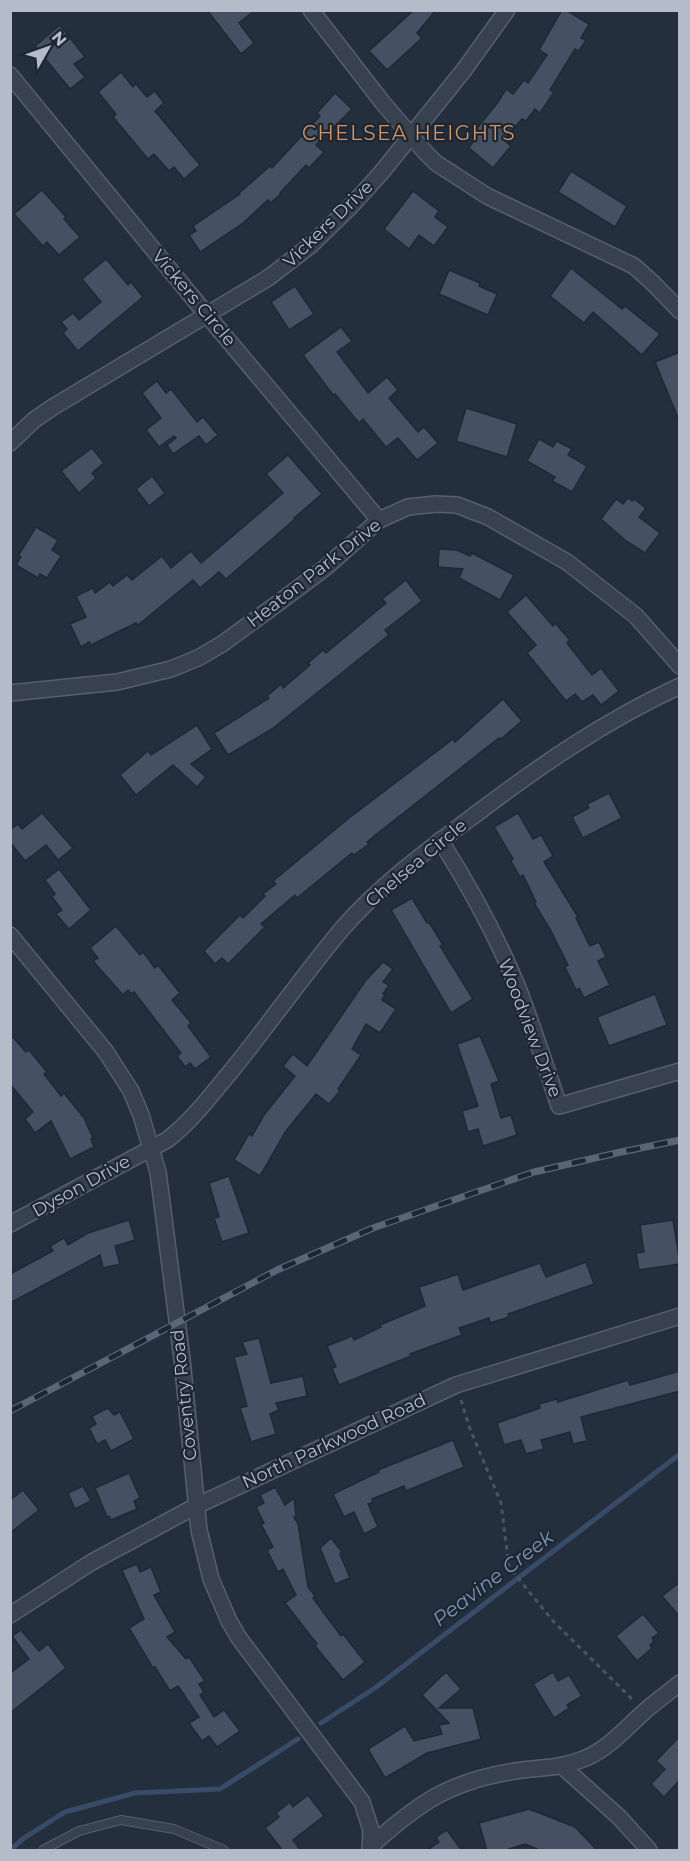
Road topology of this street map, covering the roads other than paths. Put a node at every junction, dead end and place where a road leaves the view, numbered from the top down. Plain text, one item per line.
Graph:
1 (311, 10) edge
2 (507, 10) edge
3 (10, 75) edge
4 (411, 136) junction
5 (680, 311) edge
6 (207, 315) junction
7 (10, 443) edge
8 (379, 520) junction
9 (680, 666) edge
10 (680, 686) edge
11 (10, 693) edge
12 (440, 840) junction
13 (10, 935) edge
14 (680, 1071) edge
15 (151, 1147) junction
16 (10, 1224) edge
17 (680, 1316) edge
18 (196, 1506) junction
19 (10, 1615) edge
20 (680, 1683) edge
21 (563, 1767) junction
22 (370, 1848) edge
23 (43, 1851) edge
24 (224, 1851) edge
25 (649, 1851) edge

1 - 4 street
2 - 4 street, Vickers Drive
3 - 6 street, Vickers Circle
4 - 5 street
4 - 6 street, Vickers Drive
6 - 7 street, Vickers Drive
6 - 8 street, Vickers Circle
8 - 9 street, Heaton Park Drive
8 - 11 street, Heaton Park Drive
10 - 12 street, Chelsea Circle
12 - 14 street, Woodview Drive
12 - 15 street, Chelsea Circle
13 - 15 street, Coventry Road
15 - 16 street, Dyson Drive
15 - 18 street, Coventry Road
17 - 18 street, North Parkwood Road
18 - 19 street, North Parkwood Road
18 - 22 street, Coventry Road
20 - 21 street
21 - 22 street
21 - 25 street
23 - 24 lane

